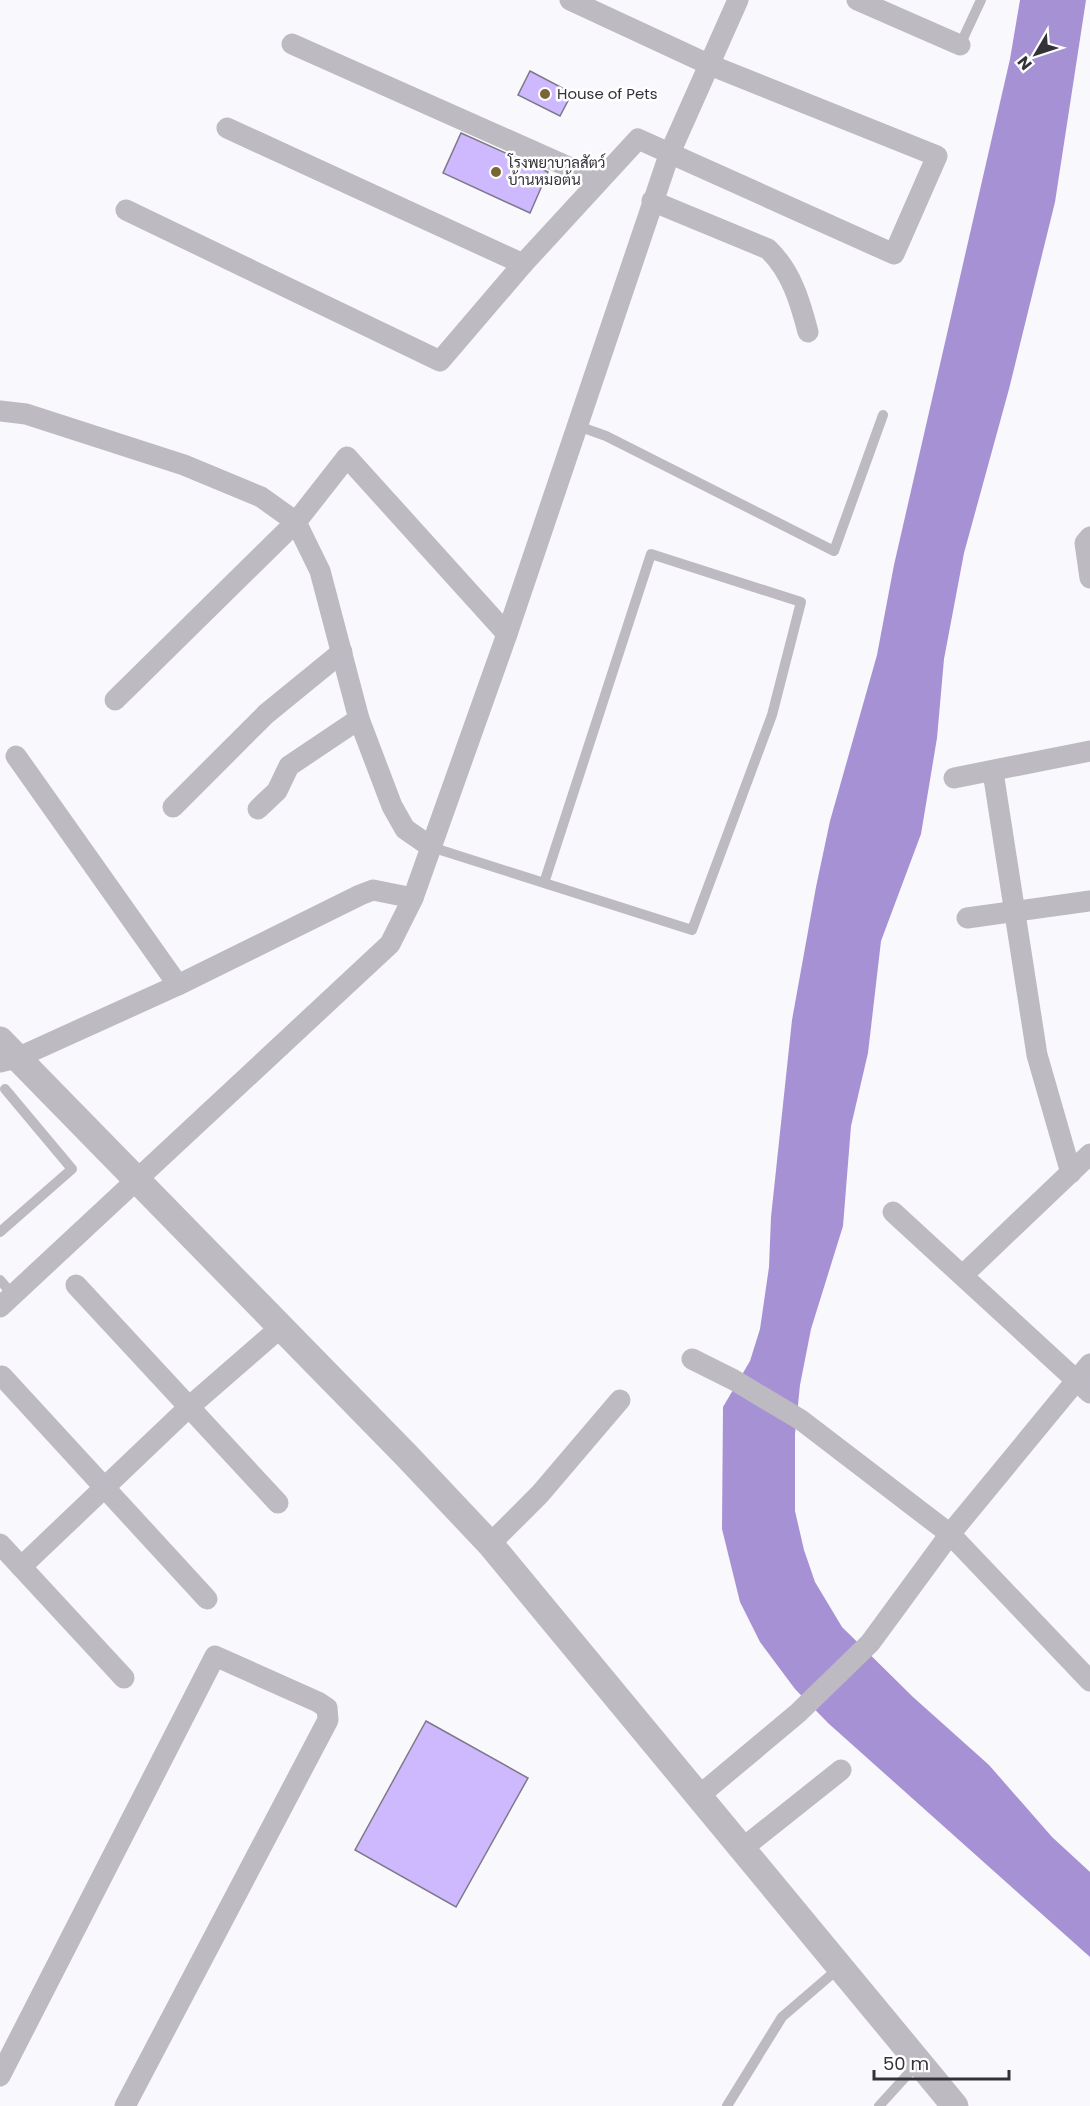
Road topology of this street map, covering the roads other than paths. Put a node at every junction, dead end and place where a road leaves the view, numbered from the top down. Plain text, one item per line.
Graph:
1 (570, 0) edge
2 (738, 0) edge
3 (857, 0) edge
4 (981, 0) edge
5 (292, 44) dead end
6 (960, 45) joint
7 (710, 65) junction
8 (227, 128) dead end
9 (669, 155) junction
10 (598, 180) junction
11 (652, 201) junction
12 (126, 210) dead end
13 (523, 264) junction
14 (808, 332) dead end
15 (0, 411) edge
16 (883, 416) dead end
17 (578, 426) junction
18 (296, 522) junction
19 (1090, 537) edge
20 (1090, 579) edge
21 (507, 634) junction
22 (342, 652) junction
23 (115, 700) dead end
24 (359, 719) junction
25 (1090, 752) edge
26 (16, 756) dead end
27 (993, 772) junction
28 (954, 778) dead end
29 (173, 807) dead end
30 (258, 808) dead end
31 (431, 847) junction
32 (544, 883) junction
33 (413, 898) junction
34 (1090, 901) edge
35 (1015, 913) junction
36 (967, 918) dead end
37 (178, 985) junction
38 (6, 1054) edge
39 (5, 1089) dead end
40 (1090, 1154) edge
41 (1071, 1173) junction
42 (137, 1179) junction
43 (893, 1212) dead end
44 (0, 1232) edge
45 (963, 1275) junction
46 (76, 1285) dead end
47 (4, 1294) edge
48 (281, 1327) junction
49 (692, 1359) dead end
50 (1090, 1364) edge
51 (2, 1376) dead end
52 (1083, 1386) edge
53 (620, 1401) dead end
54 (189, 1407) junction
55 (105, 1487) junction
56 (278, 1503) dead end
57 (950, 1534) junction
58 (0, 1544) edge
59 (490, 1544) junction
60 (21, 1566) junction
61 (207, 1599) dead end
62 (124, 1678) dead end
63 (1090, 1681) edge
64 (841, 1770) dead end
65 (700, 1795) junction
66 (743, 1848) junction
67 (840, 1967) junction
68 (919, 2062) junction
69 (0, 2076) edge
70 (125, 2106) edge
71 (727, 2106) edge
72 (879, 2106) edge
73 (955, 2106) edge

1 - 7 street
2 - 7 street
3 - 6 street
4 - 6 lane
5 - 10 street
7 - 9 street
7 - 9 street
8 - 13 street
9 - 10 street
9 - 11 street
10 - 13 street
11 - 14 street
11 - 17 street
12 - 13 street
15 - 18 street
16 - 17 lane
17 - 21 street
18 - 21 street
18 - 22 street
18 - 23 street
19 - 20 street
21 - 31 street
22 - 24 street
22 - 29 street
24 - 30 street
24 - 31 street
25 - 27 street
26 - 37 street
27 - 28 street
27 - 35 street
31 - 32 lane
31 - 33 street
32 - 32 lane
33 - 37 street
33 - 42 street
34 - 35 street
35 - 36 street
35 - 41 street
37 - 38 street
38 - 42 street
39 - 44 lane
40 - 41 street
41 - 45 street
42 - 47 street
42 - 48 street
43 - 45 street
45 - 52 street
46 - 54 street
48 - 54 street
48 - 59 street
49 - 57 street
50 - 52 street
51 - 55 street
52 - 57 street
53 - 59 street
54 - 55 street
54 - 56 street
55 - 60 street
55 - 61 street
57 - 63 street
57 - 65 street
58 - 60 street
59 - 65 street
60 - 62 street
64 - 66 street
65 - 66 street
66 - 67 street
67 - 68 street
67 - 71 lane
68 - 72 lane
68 - 73 street
69 - 70 street

